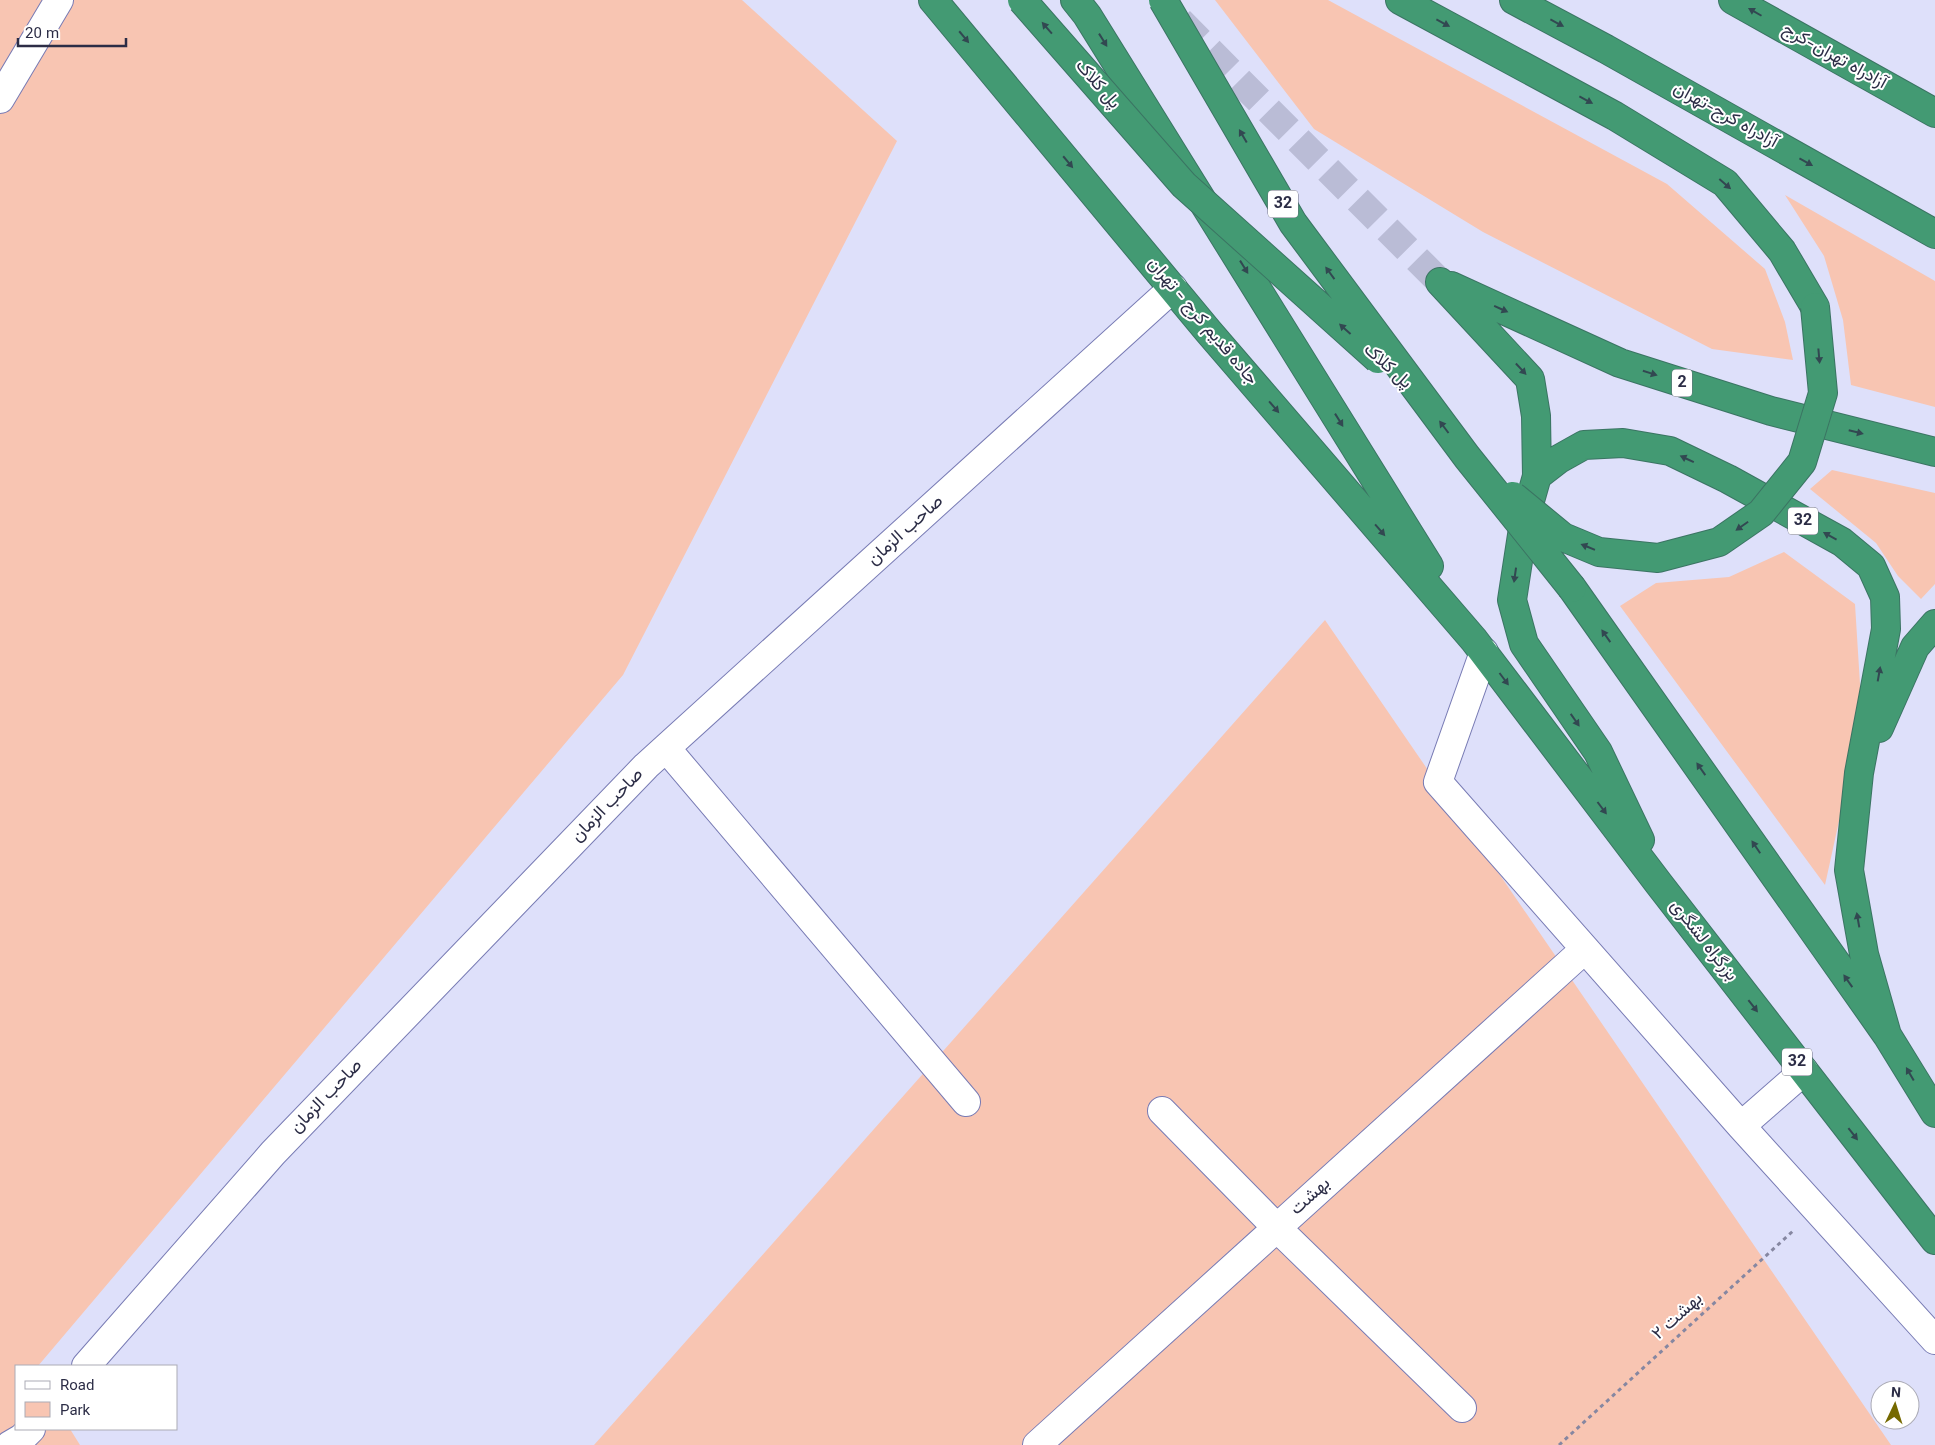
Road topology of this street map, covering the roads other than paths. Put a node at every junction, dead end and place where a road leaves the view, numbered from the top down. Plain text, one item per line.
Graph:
1 (60, 0) edge
2 (933, 0) edge
3 (1022, 0) edge
4 (1075, 0) edge
5 (1163, 0) edge
6 (1400, 0) edge
7 (1514, 0) edge
8 (1733, 0) edge
9 (0, 99) edge
10 (1935, 113) edge
11 (1935, 234) edge
12 (1440, 282) joint
13 (1174, 288) junction
14 (1421, 397) junction
15 (1935, 452) edge
16 (1467, 457) junction
17 (1537, 476) junction
18 (1935, 624) edge
19 (1479, 646) junction
20 (666, 748) junction
21 (1859, 773) junction
22 (1659, 884) junction
23 (1585, 949) junction
24 (1887, 1035) junction
25 (1804, 1071) junction
26 (966, 1102) dead end
27 (1162, 1110) dead end
28 (1935, 1113) edge
29 (1741, 1126) junction
30 (1277, 1228) junction
31 (1935, 1240) edge
32 (1935, 1340) edge
33 (87, 1365) edge
34 (1462, 1408) dead end
35 (30, 1430) edge
36 (10, 1445) edge
37 (1037, 1445) edge

1 - 9 street
2 -> 13 highway, جاده قدیم کرج - تهران
14 -> 3 highway, پل کلاک, bridge
4 -> 19 highway
14 -> 5 highway, پل کلاک / 32, bridge
6 -> 16 highway, bridge
7 -> 11 highway, آزادراه کرج-تهران
10 -> 8 highway, آزادراه تهران-کرج
12 -> 15 highway, 2
12 -> 17 highway, 32
13 -> 19 highway, جاده قدیم کرج - تهران
13 - 20 street, صاحب الزمان
16 -> 14 highway, 32, bridge
24 -> 16 highway, 32, bridge
21 -> 17 highway, 32
17 -> 22 highway, 32
18 - 21 highway
19 -> 22 highway, بزرگراه لشگری
19 - 23 street
20 - 26 street
20 - 33 street, صاحب الزمان
24 -> 21 highway, 32
22 -> 25 highway, بزرگراه لشگری / 32
23 - 29 street
23 - 30 street, بهشت
28 -> 24 highway, 32
25 - 29 street
25 -> 31 highway, بزرگراه لشگری / 32
27 - 30 street
29 - 32 street
30 - 34 street
30 - 37 street, بهشت
35 - 36 street

